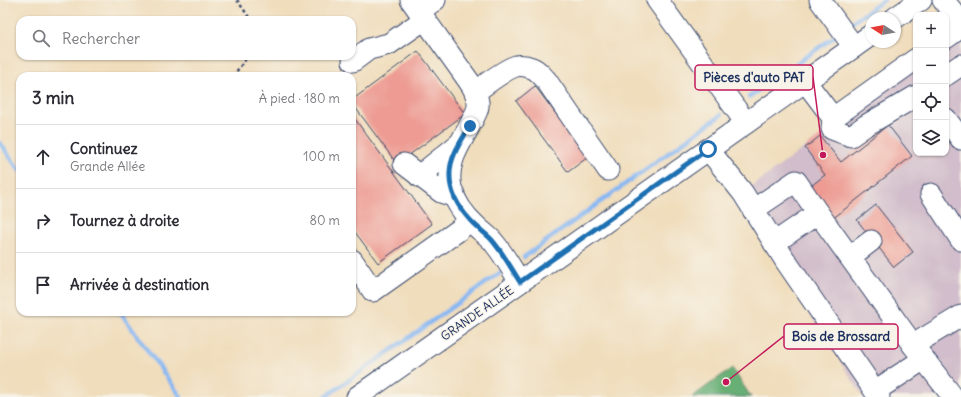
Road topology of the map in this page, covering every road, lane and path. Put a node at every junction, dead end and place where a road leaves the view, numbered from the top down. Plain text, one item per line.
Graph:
1 (237, 0) edge
2 (657, 0) edge
3 (820, 0) edge
4 (921, 0) edge
5 (943, 0) edge
6 (422, 7) edge
7 (901, 14) edge
8 (247, 16) edge
9 (949, 36) edge
10 (865, 39) edge
11 (854, 47) junction
12 (356, 59) edge
13 (245, 60) edge
14 (913, 61) edge
15 (961, 65) edge
16 (236, 72) edge
17 (949, 74) edge
18 (805, 81) junction
19 (475, 92) junction
20 (913, 98) edge
21 (833, 118) junction
22 (947, 120) edge
23 (746, 123) junction
24 (961, 139) edge
25 (460, 143) junction
26 (708, 149) junction
27 (608, 170) dead end
28 (454, 194) junction
29 (931, 194) dead end
30 (753, 210) junction
31 (818, 213) junction
32 (470, 220) junction
33 (961, 240) edge
34 (871, 241) dead end
35 (774, 243) junction
36 (850, 257) junction
37 (356, 266) edge
38 (520, 282) junction
39 (961, 316) edge
40 (919, 352) junction
41 (877, 394) edge
42 (944, 394) edge
43 (357, 397) edge

1 - 8 path
2 - 23 street
3 - 11 street
4 - 7 street
5 - 9 street
6 - 12 street
6 - 19 street
10 - 11 street, GRANDE ALLÉE
11 - 18 street, GRANDE ALLÉE
13 - 16 path
14 - 21 street
15 - 17 street
18 - 21 street
18 - 23 street, GRANDE ALLÉE
19 - 25 street
19 - 27 street
20 - 21 street
22 - 24 street
23 - 26 street, GRANDE ALLÉE
25 - 28 street
25 - 28 street
26 - 30 street
26 - 38 street, GRANDE ALLÉE
28 - 32 street
29 - 33 street
30 - 31 street
30 - 35 street
31 - 35 street
31 - 36 street
32 - 37 street
32 - 38 street
34 - 36 street
35 - 41 street
36 - 40 street
38 - 43 street, GRANDE ALLÉE
39 - 40 street
40 - 41 street
40 - 42 street

